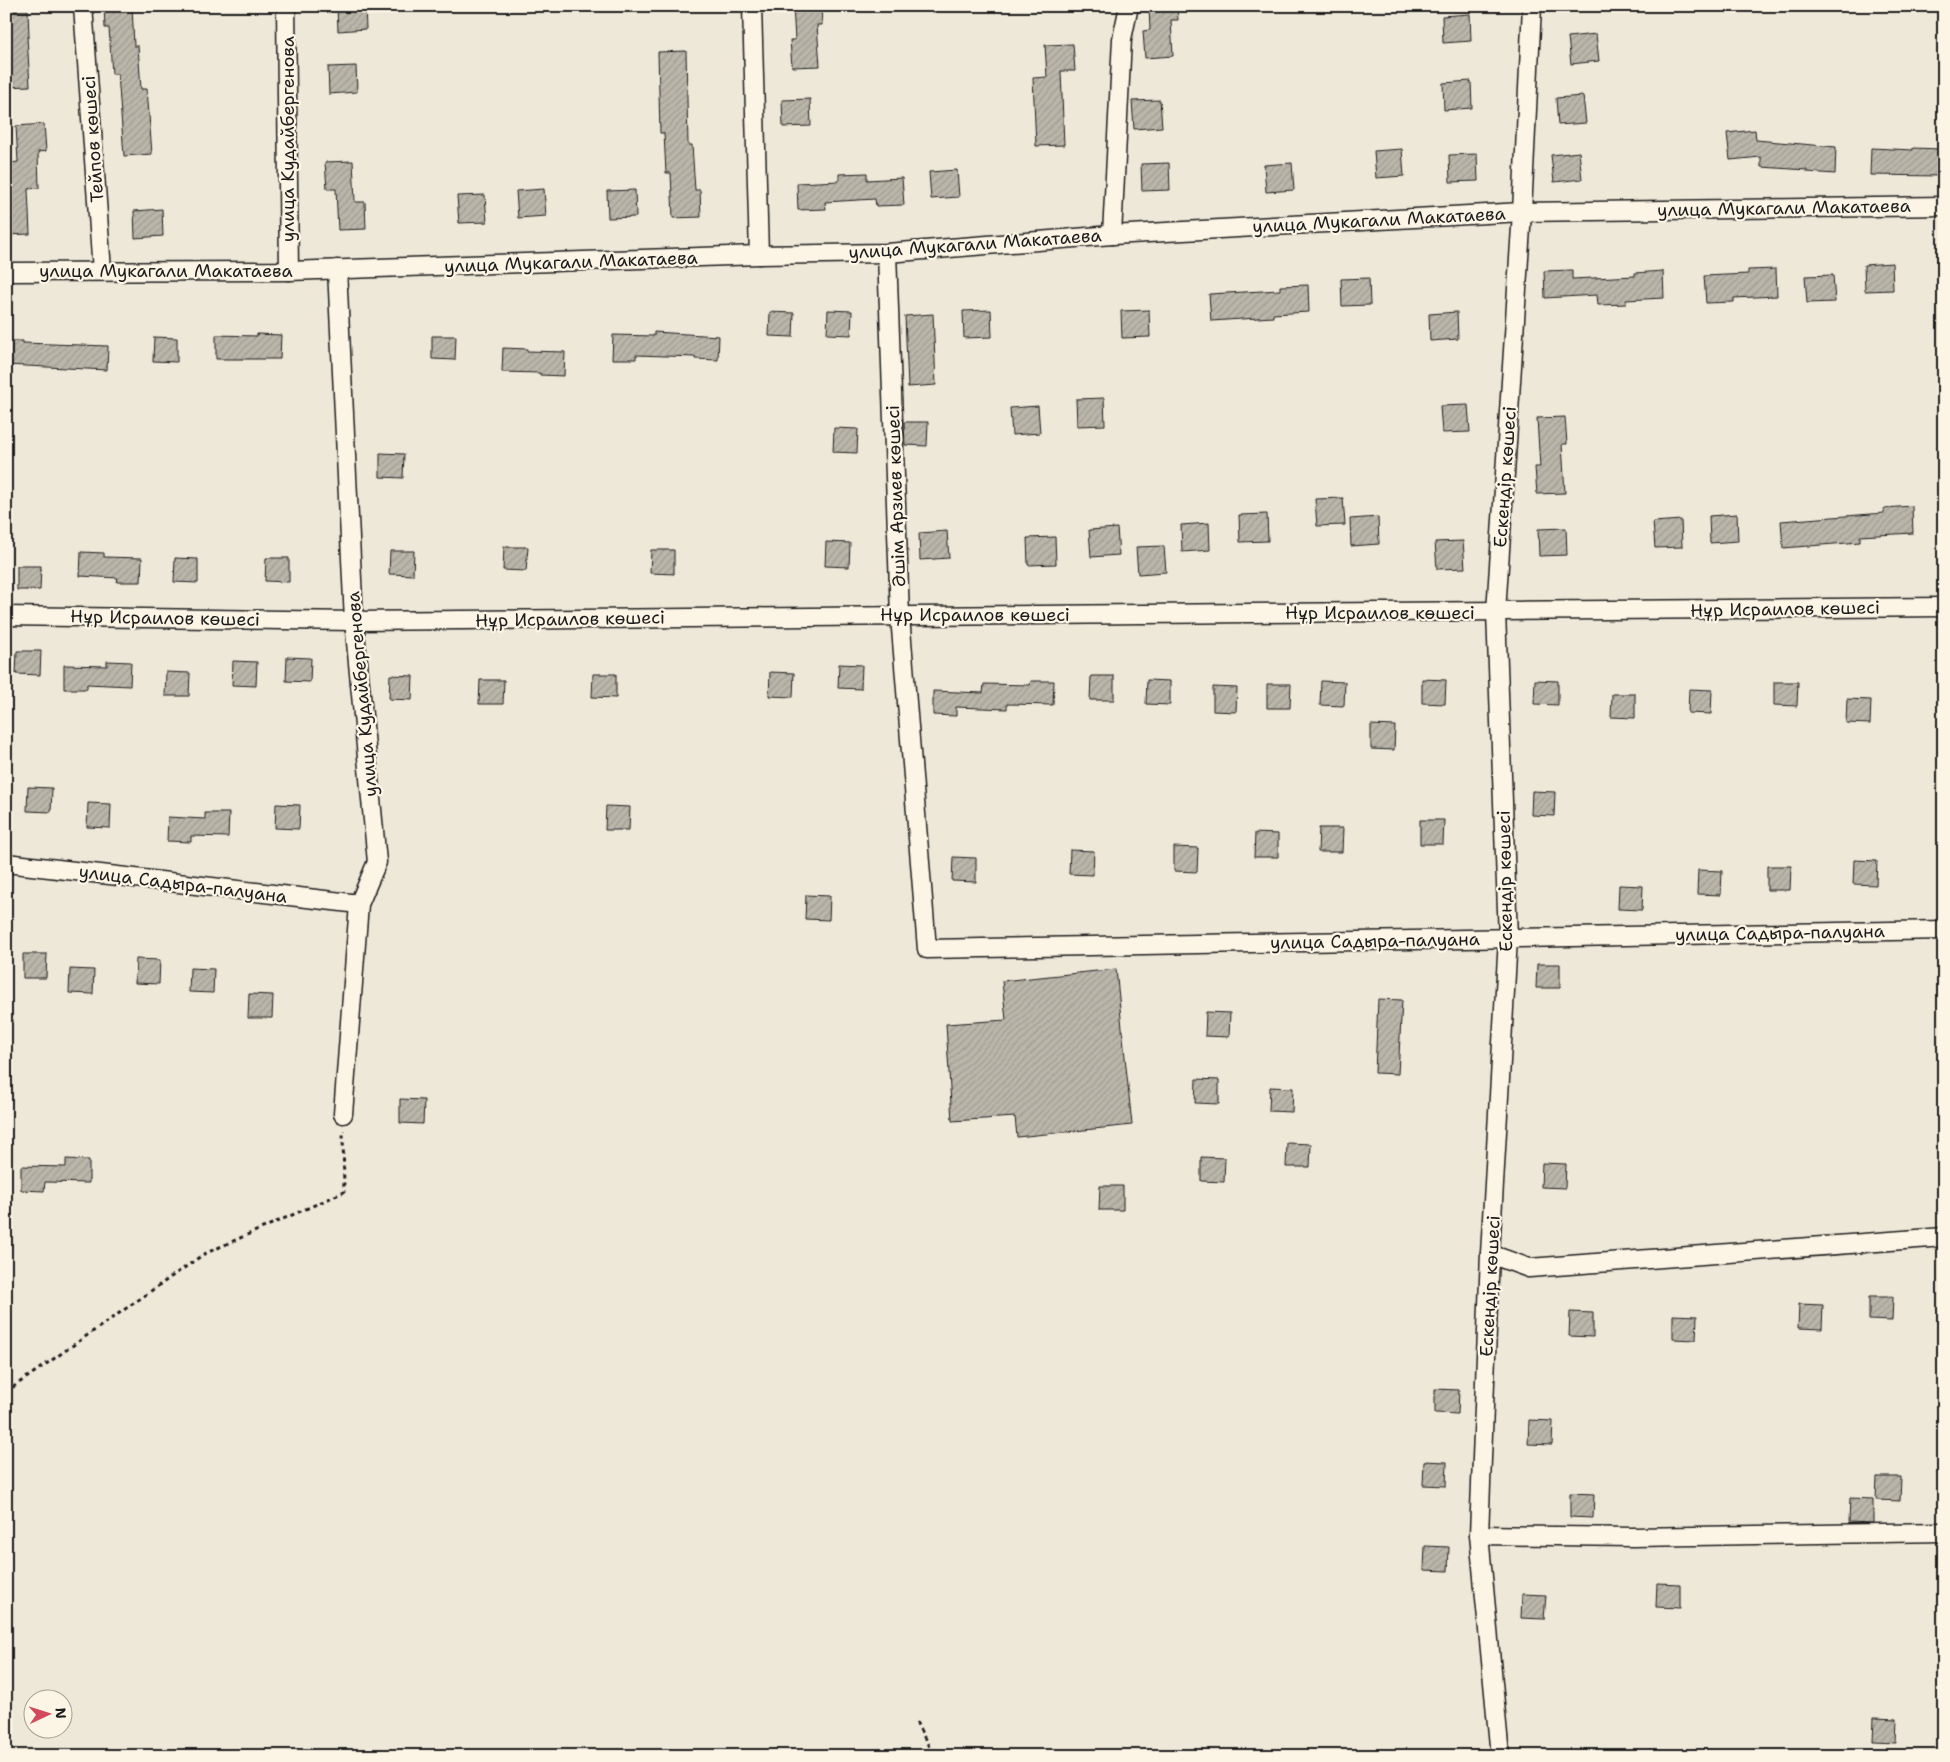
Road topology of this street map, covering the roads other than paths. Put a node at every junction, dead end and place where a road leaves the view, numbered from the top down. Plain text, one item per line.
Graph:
1 (83, 6) edge
2 (286, 6) edge
3 (752, 6) edge
4 (1129, 6) edge
5 (1532, 6) edge
6 (1944, 206) edge
7 (1522, 212) junction
8 (1112, 234) junction
9 (888, 253) junction
10 (759, 255) junction
11 (337, 269) junction
12 (102, 271) junction
13 (289, 271) junction
14 (6, 272) edge
15 (1944, 608) edge
16 (1496, 612) junction
17 (6, 616) edge
18 (900, 616) junction
19 (354, 621) junction
20 (6, 863) edge
21 (359, 904) junction
22 (1944, 930) edge
23 (1508, 938) junction
24 (927, 949) joint
25 (343, 1114) road end
26 (1944, 1237) edge
27 (1490, 1254) junction
28 (1944, 1532) edge
29 (1480, 1535) junction
30 (1500, 1756) edge

1 - 12 street, Тейпов көшесі
2 - 13 street, улица Кудайбергенова
3 - 10 street
4 - 8 street
5 - 7 street, Ескендір көшесі
6 - 7 street, улица Мукагали Макатаева
7 - 8 street, улица Мукагали Макатаева
7 - 16 street, Ескендір көшесі
8 - 9 street, улица Мукагали Макатаева
9 - 10 street, улица Мукагали Макатаева
9 - 18 street, Әшім Арзиев көшесі
10 - 11 street, улица Мукагали Макатаева
11 - 13 street, улица Мукагали Макатаева
11 - 19 street, улица Кудайбергенова
12 - 13 street, улица Мукагали Макатаева
12 - 14 street, улица Мукагали Макатаева
15 - 16 street, Нұр Исраилов көшесі
16 - 18 street, Нұр Исраилов көшесі
16 - 23 street, Ескендір көшесі
17 - 19 street, Нұр Исраилов көшесі
18 - 19 street, Нұр Исраилов көшесі
18 - 24 street, Әшім Арзиев көшесі
19 - 21 street, улица Кудайбергенова
20 - 21 street, улица Садыра-палуана
21 - 25 street, улица Кудайбергенова
22 - 23 street, улица Садыра-палуана
23 - 24 street, улица Садыра-палуана
23 - 27 street, Ескендір көшесі
26 - 27 street
27 - 29 street, Ескендір көшесі
28 - 29 street
29 - 30 street, Ескендір көшесі

